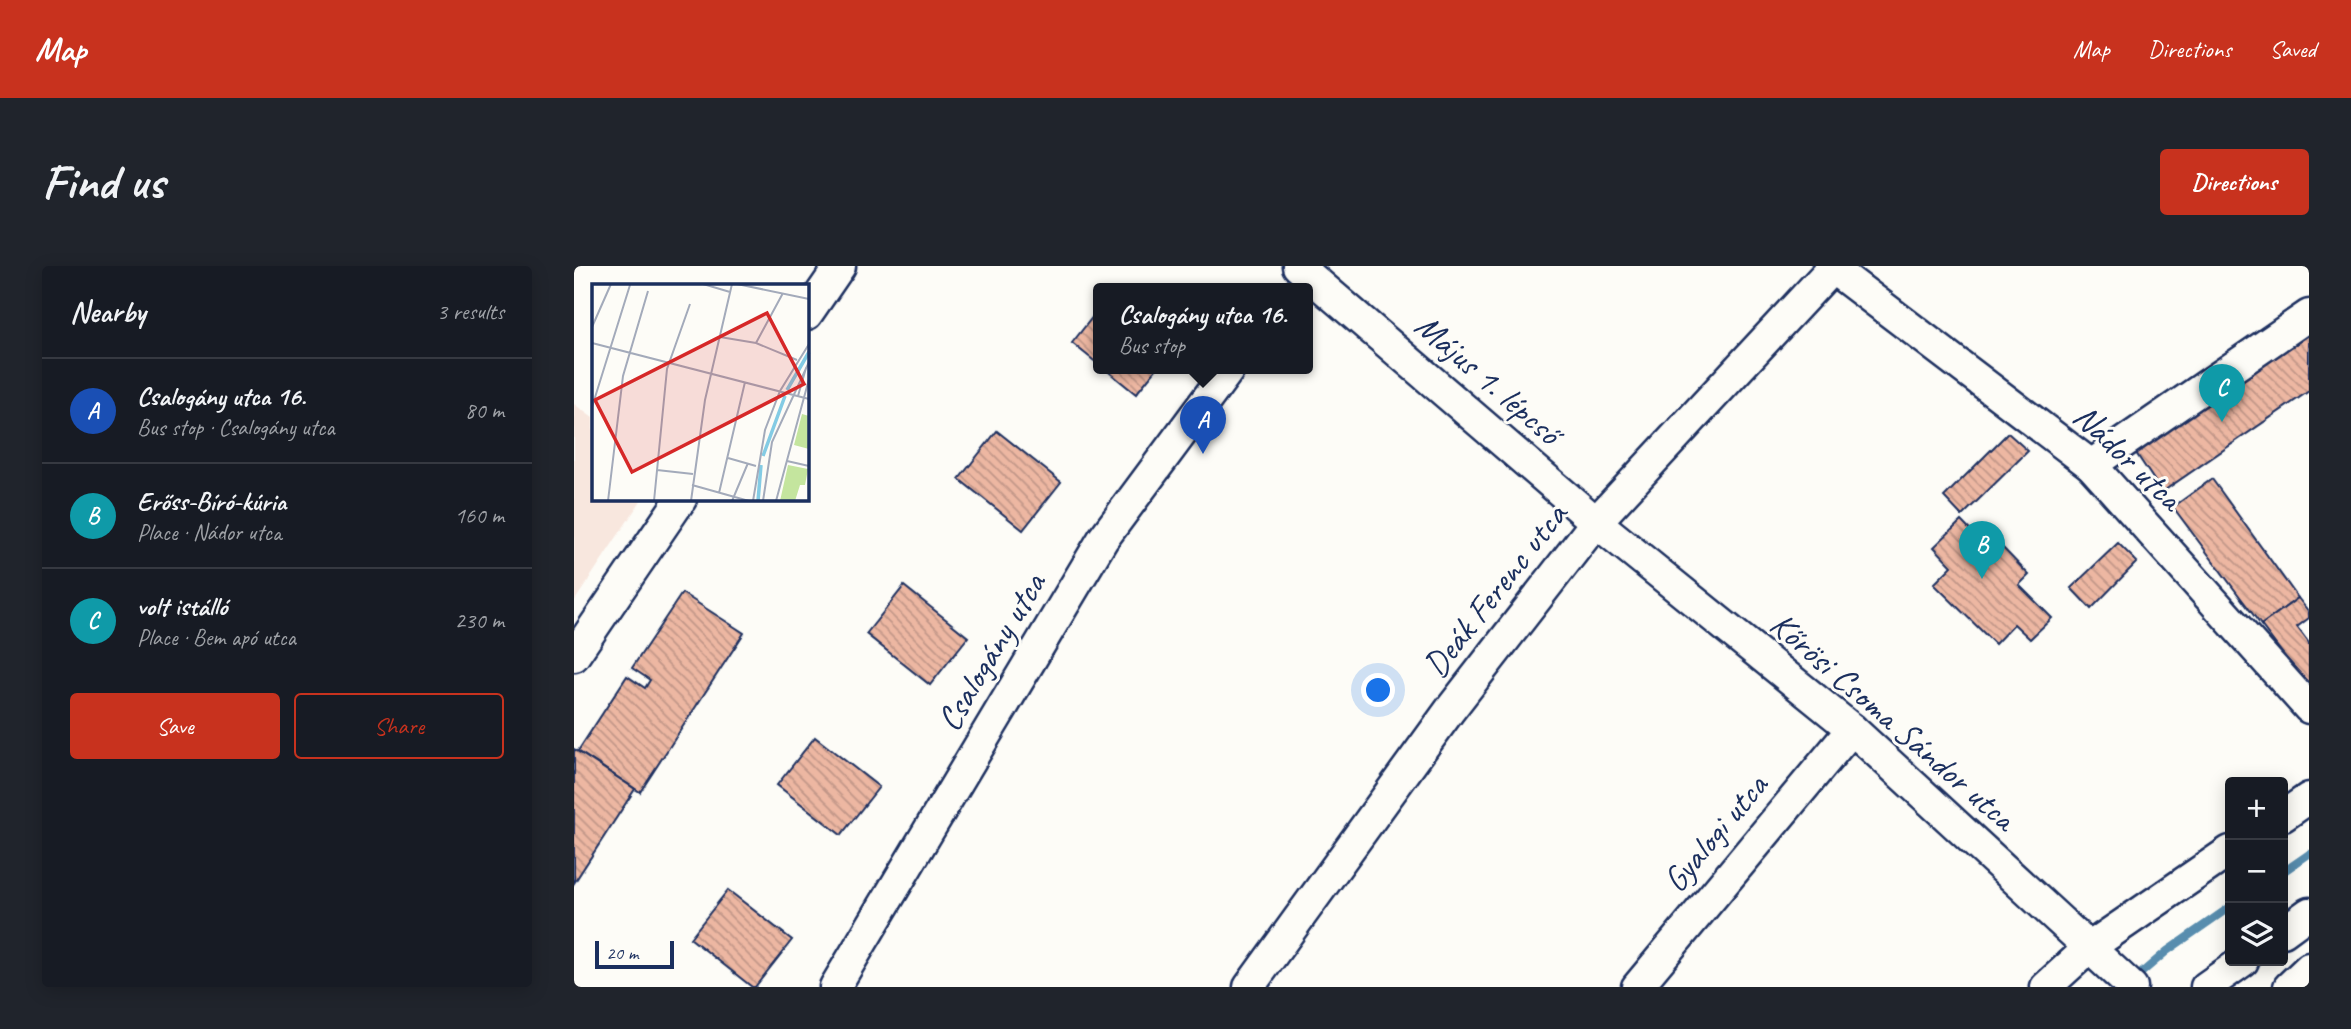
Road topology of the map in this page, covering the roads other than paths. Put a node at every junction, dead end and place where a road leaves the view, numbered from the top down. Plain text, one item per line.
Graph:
1 (840, 266) edge
2 (1833, 267) edge
3 (1304, 273) edge
4 (808, 313) edge
5 (2309, 315) edge
6 (1226, 374) edge
7 (2091, 465) junction
8 (680, 500) edge
9 (1596, 522) junction
10 (574, 656) edge
11 (2309, 708) edge
12 (1852, 729) junction
13 (2309, 798) edge
14 (2288, 813) edge
15 (2225, 855) edge
16 (2309, 914) edge
17 (2288, 929) edge
18 (2097, 953) junction
19 (2236, 966) edge
20 (2309, 968) edge
21 (835, 987) edge
22 (1249, 987) edge
23 (1637, 987) edge
24 (2046, 987) edge
25 (2132, 987) edge
26 (2206, 987) edge
27 (2289, 987) edge

1 - 4 street
2 - 7 street, Nádor utca
2 - 9 street, Deák Ferenc utca
3 - 9 street, Május 1. lépcső
5 - 7 street
6 - 21 street, Csalogány utca
7 - 11 street, Nádor utca
8 - 10 street
9 - 12 street, Kőrösi Csoma Sándor utca
9 - 22 street, Deák Ferenc utca
12 - 18 street, Kőrösi Csoma Sándor utca
12 - 23 street, Gyalogi utca
13 - 14 street
15 - 18 street
16 - 17 street
18 - 24 street
18 - 25 street, Kőrösi Csoma Sándor utca
19 - 26 street
20 - 27 street

